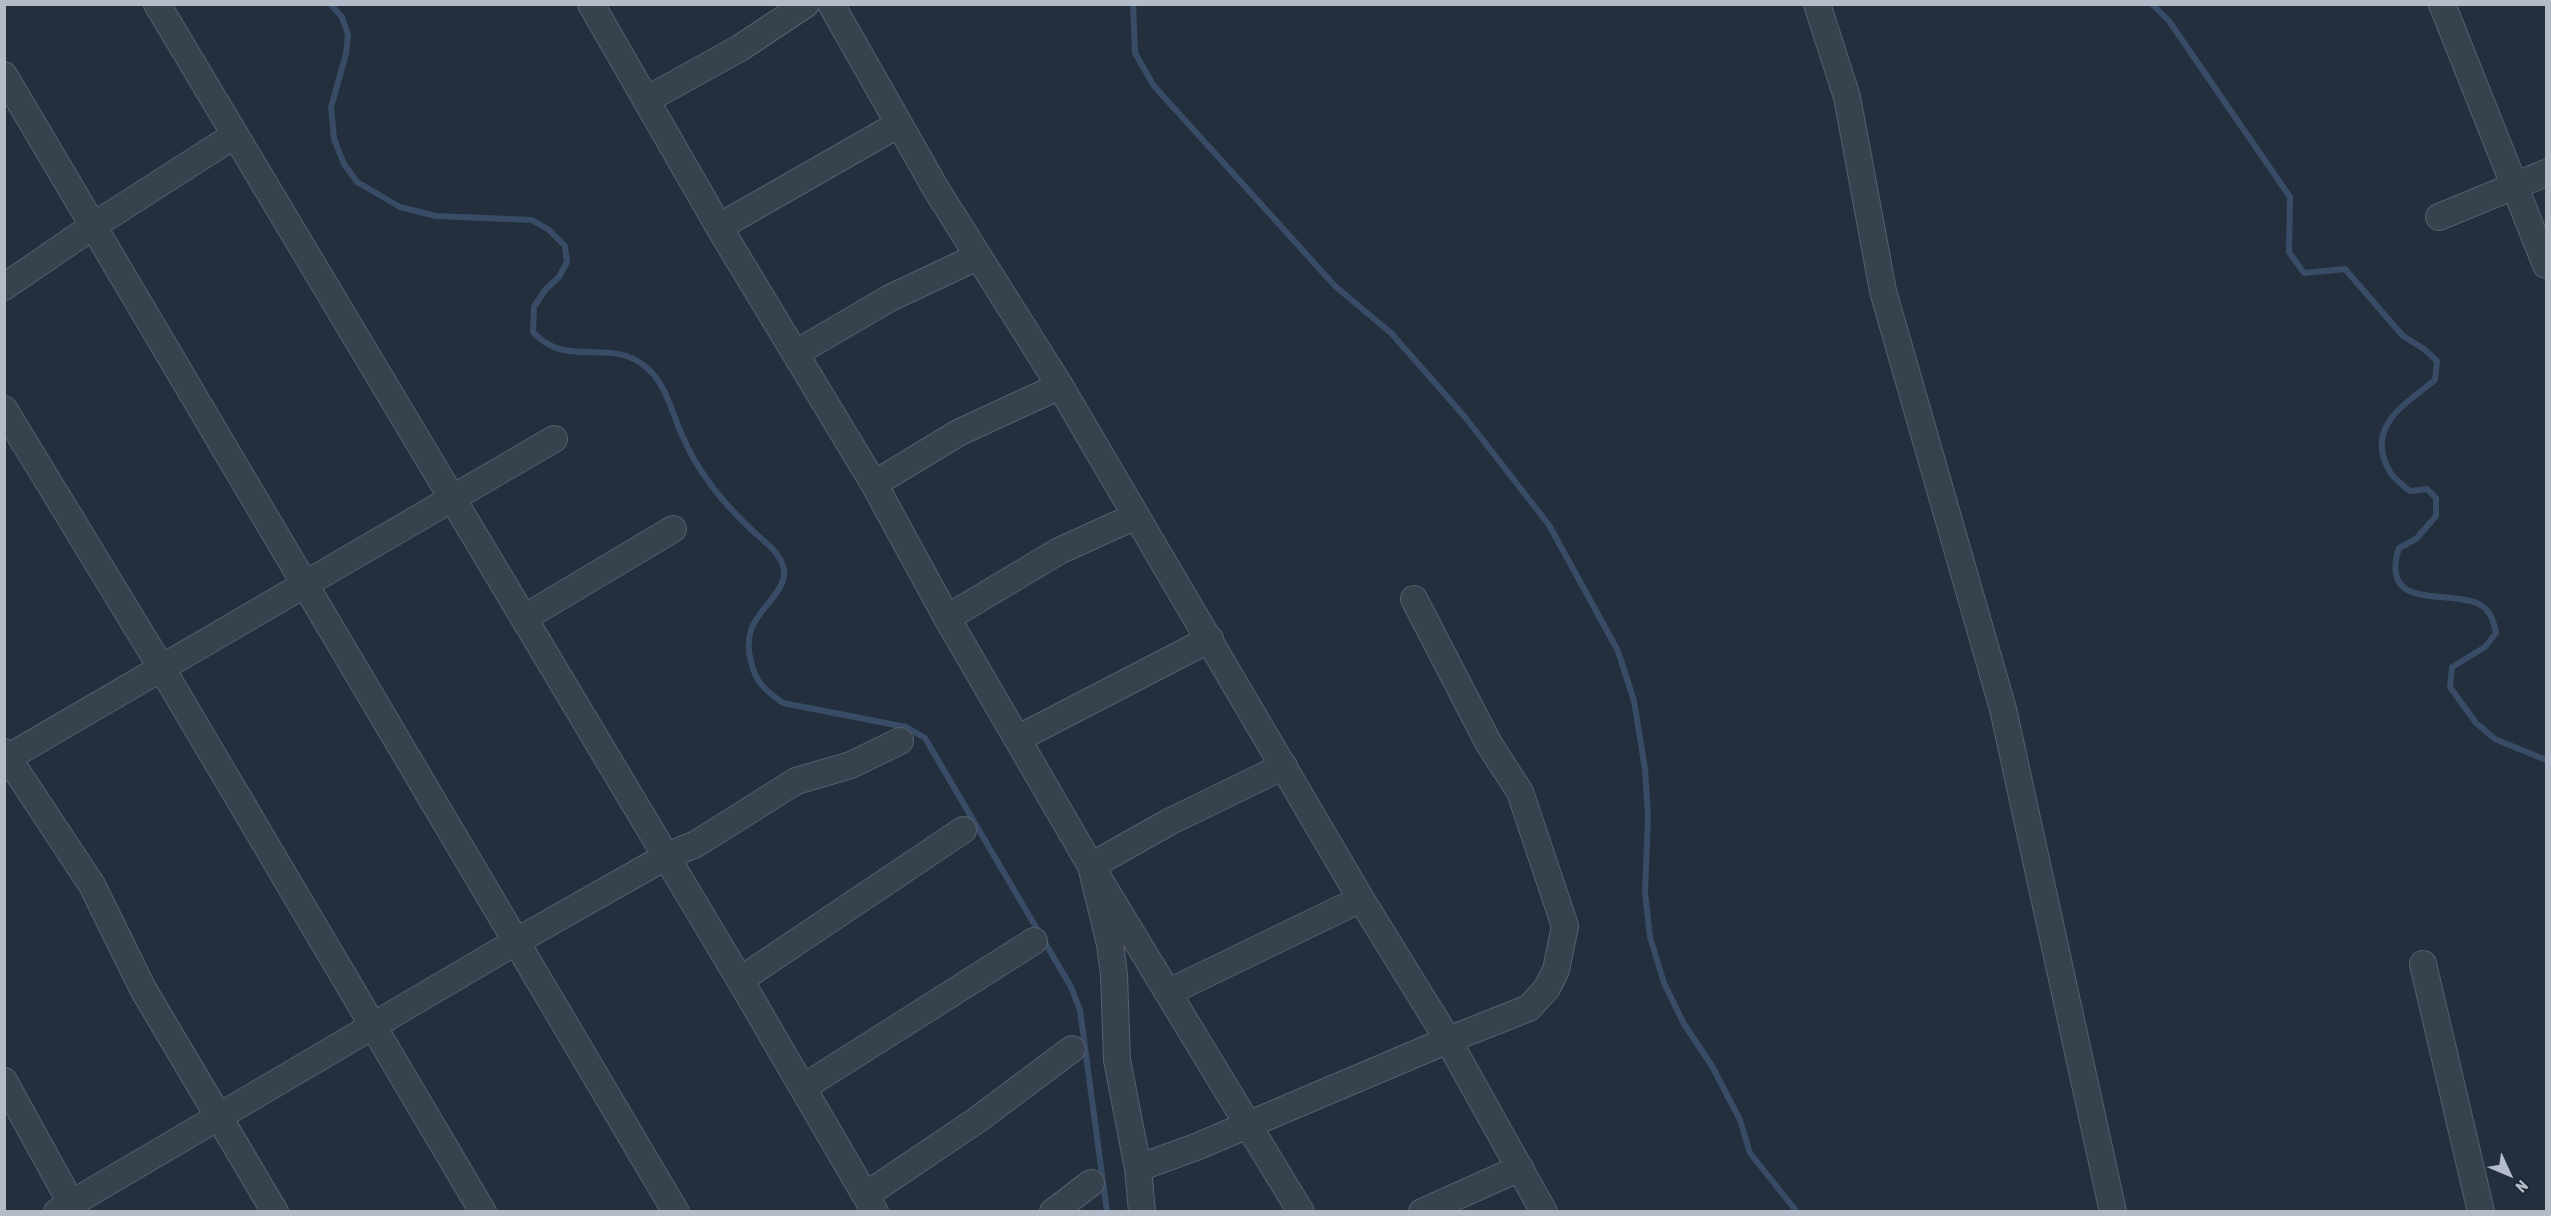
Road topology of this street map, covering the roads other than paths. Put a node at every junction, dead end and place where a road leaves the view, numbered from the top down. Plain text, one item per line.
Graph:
1 (157, 4) edge
2 (591, 4) edge
3 (806, 4) edge
4 (831, 4) edge
5 (1817, 4) edge
6 (2442, 4) edge
7 (4, 75) edge
8 (646, 100) junction
9 (899, 124) junction
10 (235, 135) junction
11 (2547, 173) edge
12 (2515, 186) junction
13 (2439, 217) dead end
14 (93, 226) junction
15 (719, 227) junction
16 (977, 257) junction
17 (2547, 265) edge
18 (4, 287) edge
19 (796, 352) junction
20 (1060, 386) junction
21 (4, 410) edge
22 (554, 439) dead end
23 (874, 484) junction
24 (452, 498) junction
25 (1136, 516) junction
26 (673, 529) dead end
27 (306, 584) junction
28 (1414, 599) dead end
29 (524, 618) junction
30 (947, 618) junction
31 (1210, 639) junction
32 (161, 667) junction
33 (1018, 738) junction
34 (900, 741) dead end
35 (6, 756) edge
36 (1284, 766) junction
37 (963, 830) dead end
38 (667, 856) junction
39 (1091, 866) junction
40 (1361, 899) junction
41 (517, 941) junction
42 (1034, 941) dead end
43 (2423, 964) dead end
44 (740, 980) junction
45 (1169, 992) junction
46 (374, 1025) junction
47 (1448, 1040) junction
48 (1072, 1049) dead end
49 (4, 1081) edge
50 (804, 1087) junction
51 (218, 1116) junction
52 (1249, 1126) junction
53 (1138, 1168) junction
54 (1520, 1168) junction
55 (1091, 1184) dead end
56 (870, 1204) edge
57 (68, 1209) edge
58 (275, 1212) edge
59 (483, 1212) edge
60 (676, 1212) edge
61 (1053, 1212) edge
62 (1142, 1212) edge
63 (1301, 1212) edge
64 (1422, 1212) edge
65 (1544, 1212) edge
66 (2113, 1212) edge
67 (2481, 1212) edge

1 - 10 street
2 - 8 street
3 - 8 street
4 - 9 street
5 - 66 street
6 - 12 street
7 - 14 street
8 - 15 street
9 - 15 street
9 - 16 street
10 - 14 street
10 - 24 street
11 - 12 street
12 - 13 street
12 - 17 street
14 - 18 street
14 - 27 street
15 - 19 street
16 - 19 street
16 - 20 street
19 - 23 street
20 - 23 street
20 - 25 street
21 - 32 street
22 - 24 street
23 - 30 street
24 - 27 street
24 - 29 street
25 - 30 street
25 - 31 street
26 - 29 street
27 - 32 street
27 - 41 street
28 - 47 street
29 - 38 street
30 - 33 street
31 - 33 street
31 - 36 street
32 - 35 street
32 - 46 street
33 - 39 street
34 - 38 street
35 - 51 street
36 - 39 street
36 - 40 street
37 - 44 street
38 - 41 street
38 - 44 street
39 - 45 street
39 - 53 street
40 - 45 street
40 - 47 street
41 - 46 street
41 - 60 street
42 - 50 street
43 - 67 street
44 - 50 street
45 - 52 street
46 - 51 street
46 - 59 street
47 - 52 street
47 - 54 street
48 - 56 street
49 - 57 street
50 - 56 street
51 - 57 street
51 - 58 street
52 - 53 street
52 - 63 street
53 - 62 street
54 - 64 street
54 - 65 street
55 - 61 street

